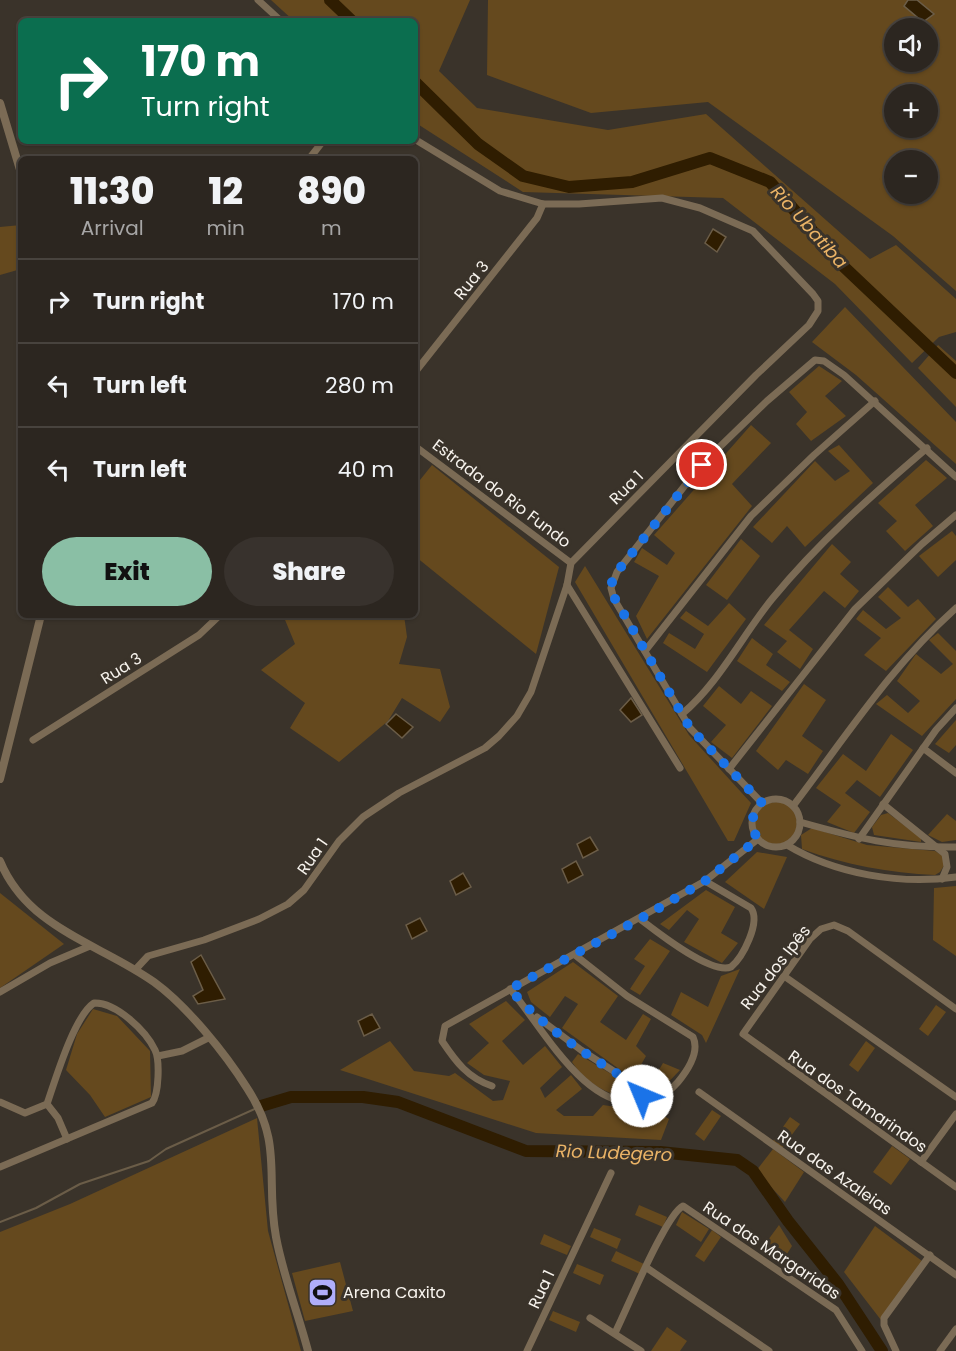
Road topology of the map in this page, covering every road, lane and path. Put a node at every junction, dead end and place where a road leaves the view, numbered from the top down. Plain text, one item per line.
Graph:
1 (258, 0) edge
2 (278, 18) edge
3 (0, 103) edge
4 (418, 141) edge
5 (321, 144) edge
6 (311, 156) edge
7 (18, 163) edge
8 (543, 204) junction
9 (418, 368) edge
10 (875, 401) junction
11 (418, 448) edge
12 (927, 448) junction
13 (956, 477) edge
14 (956, 515) edge
15 (571, 563) junction
16 (567, 585) junction
17 (956, 608) edge
18 (40, 618) edge
19 (217, 618) edge
20 (645, 651) junction
21 (956, 708) edge
22 (682, 714) junction
23 (33, 740) dead end
24 (923, 748) junction
25 (680, 768) dead end
26 (729, 770) junction
27 (956, 773) edge
28 (0, 779) edge
29 (762, 803) junction
30 (883, 804) junction
31 (793, 806) junction
32 (800, 822) junction
33 (758, 839) junction
34 (859, 839) junction
35 (787, 844) junction
36 (956, 847) edge
37 (937, 848) junction
38 (0, 861) edge
39 (956, 877) edge
40 (942, 879) junction
41 (705, 881) junction
42 (640, 919) junction
43 (90, 946) junction
44 (574, 955) junction
45 (135, 970) junction
46 (784, 976) junction
47 (510, 989) junction
48 (0, 992) edge
49 (956, 1009) edge
50 (530, 1012) junction
51 (208, 1038) junction
52 (745, 1038) joint
53 (581, 1050) junction
54 (158, 1056) junction
55 (567, 1062) junction
56 (492, 1086) dead end
57 (640, 1088) junction
58 (699, 1092) dead end
59 (956, 1097) edge
60 (655, 1098) junction
61 (0, 1102) edge
62 (47, 1104) junction
63 (634, 1104) junction
64 (956, 1114) edge
65 (67, 1139) junction
66 (921, 1162) junction
67 (0, 1167) edge
68 (610, 1173) dead end
69 (956, 1187) edge
70 (930, 1255) junction
71 (647, 1268) junction
72 (956, 1275) edge
73 (590, 1318) dead end
74 (956, 1329) edge
75 (615, 1333) junction
76 (308, 1351) edge
77 (527, 1351) edge
78 (641, 1351) edge
79 (769, 1351) edge
80 (862, 1351) edge
81 (896, 1351) edge
82 (940, 1351) edge

1 - 2 street
3 - 7 street
4 - 8 street, Rua 1
5 - 6 street
8 - 9 street, Rua 3
8 - 15 street, Rua 1
10 - 12 street
10 - 20 street
10 - 20 street
11 - 15 street, Estrada do Rio Fundo
12 - 13 street
12 - 22 street
14 - 26 street
15 - 16 street, Rua 1
16 - 25 street
16 - 45 street, Rua 1
17 - 31 street
18 - 28 street
19 - 23 street, Rua 3
20 - 22 street
21 - 24 street
22 - 26 street
24 - 27 street
24 - 30 street
26 - 29 street
29 - 31 street
29 - 33 street
30 - 34 street
30 - 37 street
31 - 32 street
32 - 34 street
32 - 35 street
33 - 35 street
33 - 41 street
34 - 37 street
35 - 40 street
36 - 37 street
37 - 40 street
38 - 43 street
39 - 40 street
41 - 42 street
41 - 42 street
42 - 44 street
43 - 45 street
43 - 48 street
44 - 47 street
44 - 60 street
45 - 51 street
46 - 49 street, Rua dos Ipês
46 - 52 street, Rua dos Ipês
46 - 59 street
47 - 50 street
47 - 56 street
50 - 53 street
50 - 55 street
51 - 54 street
51 - 76 street
52 - 66 street, Rua dos Tamarindos
53 - 55 street
53 - 57 street
54 - 62 street
54 - 65 street
55 - 63 street
57 - 60 street
57 - 63 street
58 - 70 street, Rua das Azaleias
60 - 63 street
61 - 62 street
62 - 65 street
64 - 66 street
65 - 67 street
66 - 69 street, Rua dos Tamarindos
68 - 77 street, Rua 1
70 - 72 street, Rua das Azaleias
70 - 81 street
71 - 75 street
71 - 79 street
71 - 80 street, Rua das Margaridas
73 - 75 street
74 - 82 street
75 - 78 street

